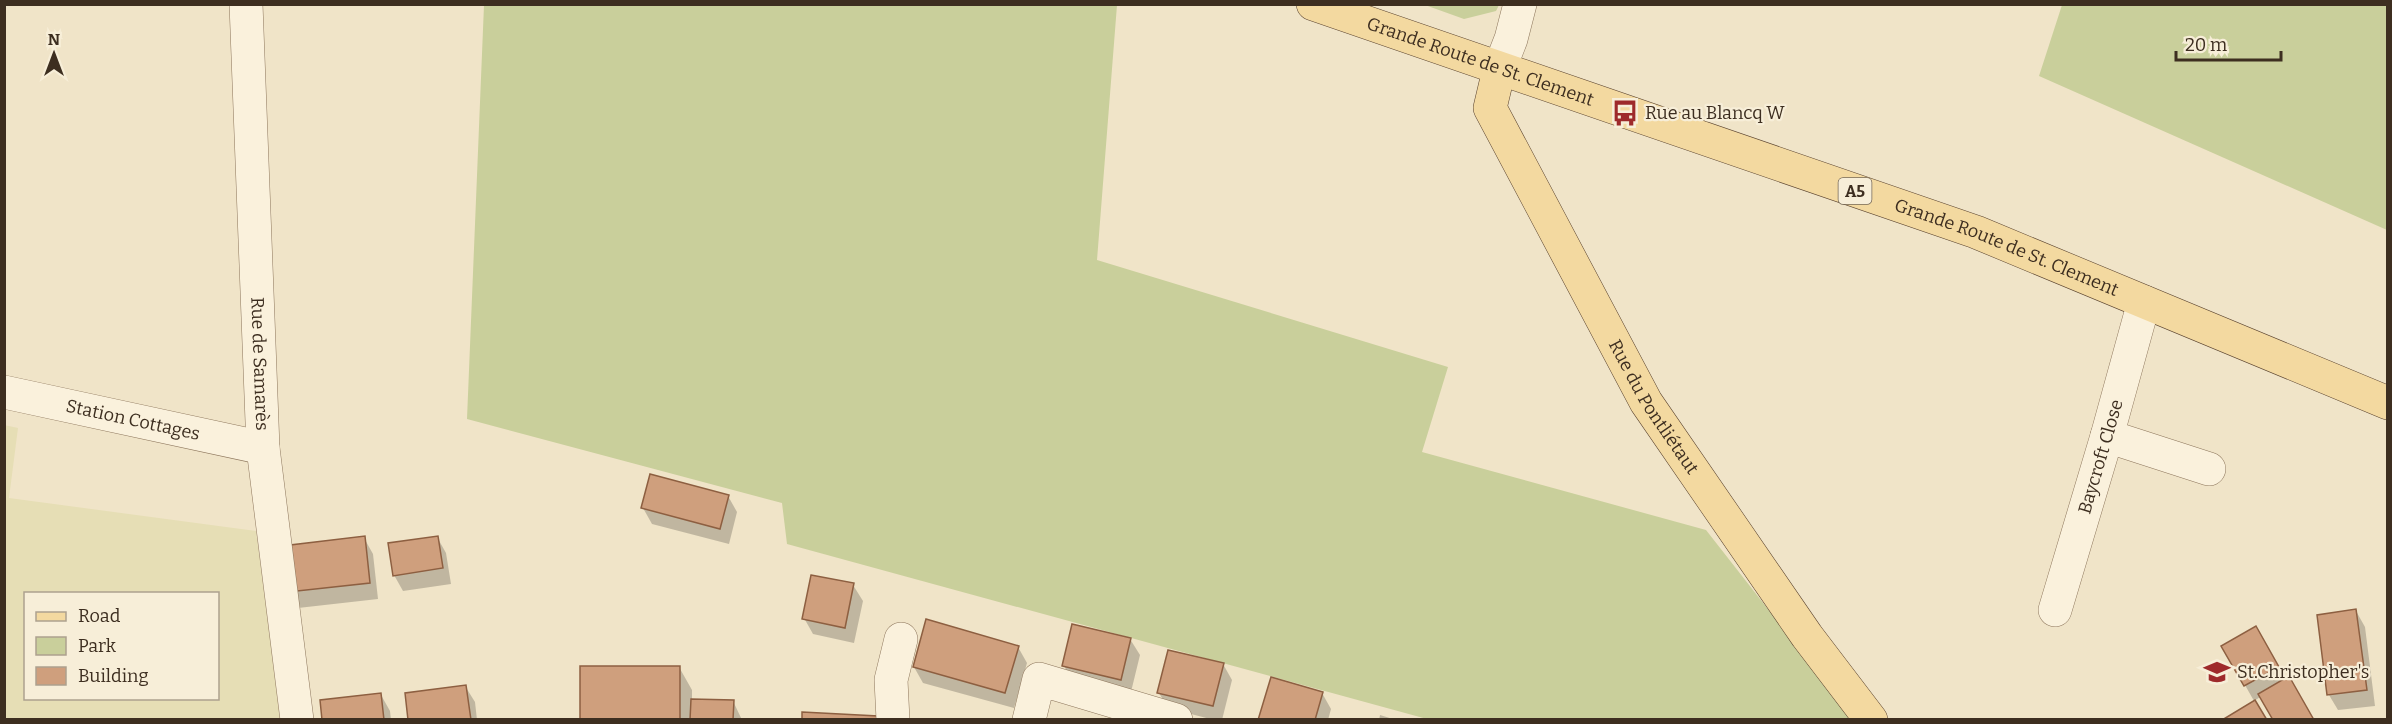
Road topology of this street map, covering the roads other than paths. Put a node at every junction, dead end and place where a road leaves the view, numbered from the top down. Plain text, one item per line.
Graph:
1 (246, 4) edge
2 (1313, 4) edge
3 (1520, 4) edge
4 (1499, 70) junction
5 (2144, 302) junction
6 (4, 392) edge
7 (2388, 404) edge
8 (2107, 436) junction
9 (263, 448) junction
10 (2209, 469) dead end
11 (2055, 610) dead end
12 (901, 639) dead end
13 (297, 720) edge
14 (892, 720) edge
15 (1029, 720) edge
16 (1176, 720) edge
17 (1871, 720) edge

1 - 9 street, Rue de Samarès
2 - 4 main road, Grande Route de St. Clement / A5
3 - 4 street
4 - 5 main road, Grande Route de St. Clement / A5
4 - 17 main road, Rue du Pontliétaut
5 - 7 main road, Grande Route de St. Clement / A5
5 - 8 street, Baycroft Close
6 - 9 street, Station Cottages
8 - 10 street
8 - 11 street, Baycroft Close
9 - 13 street, Rue de Samarès
12 - 14 street
15 - 16 street

